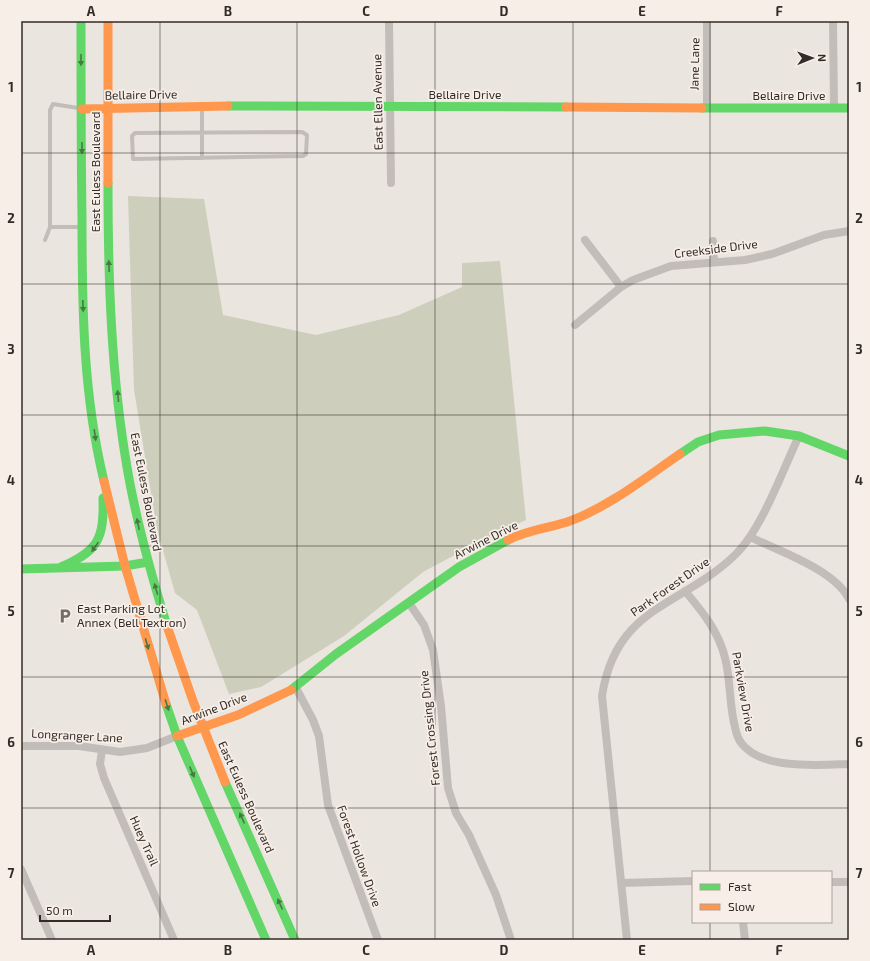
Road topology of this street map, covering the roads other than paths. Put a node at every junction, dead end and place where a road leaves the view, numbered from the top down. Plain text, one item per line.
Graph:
1 (81, 21) edge
2 (108, 21) edge
3 (389, 21) edge
4 (708, 21) edge
5 (833, 21) edge
6 (202, 106) junction
7 (390, 106) junction
8 (108, 108) junction
9 (706, 108) junction
10 (834, 108) junction
11 (849, 108) edge
12 (82, 109) junction
13 (202, 132) junction
14 (202, 158) junction
15 (391, 183) dead end
16 (50, 227) junction
17 (82, 227) junction
18 (849, 231) edge
19 (45, 240) dead end
20 (585, 240) dead end
21 (713, 241) dead end
22 (714, 262) junction
23 (621, 287) junction
24 (575, 325) dead end
25 (799, 436) junction
26 (849, 454) edge
27 (98, 455) junction
28 (750, 537) junction
29 (148, 562) junction
30 (124, 566) junction
31 (61, 567) junction
32 (21, 569) edge
33 (685, 591) junction
34 (849, 599) edge
35 (409, 604) junction
36 (296, 688) junction
37 (202, 726) junction
38 (177, 736) junction
39 (21, 746) edge
40 (102, 750) junction
41 (849, 764) edge
42 (21, 869) edge
43 (692, 882) edge
44 (832, 882) edge
45 (849, 882) edge
46 (621, 883) junction
47 (743, 923) edge
48 (52, 940) edge
49 (174, 940) edge
50 (266, 940) edge
51 (295, 940) edge
52 (378, 940) edge
53 (511, 940) edge
54 (627, 940) edge
55 (745, 940) edge

1 -> 12 main road, East Euless Boulevard
2 - 8 main road, East Euless Boulevard
3 - 7 street, East Ellen Avenue
4 - 9 street, Jane Lane
5 - 10 street
6 - 7 main road, Bellaire Drive
6 - 8 main road, Bellaire Drive
6 - 13 lane
7 - 9 main road, Bellaire Drive
7 - 15 street, East Ellen Avenue
8 - 12 main road, Bellaire Drive
29 -> 8 main road, East Euless Boulevard
9 - 10 main road, Bellaire Drive
10 - 11 main road, Bellaire Drive
12 - 16 lane
12 -> 17 main road, East Euless Boulevard
13 - 14 lane
13 - 14 lane
13 - 14 lane
16 - 17 lane
16 - 19 lane
17 -> 27 main road, East Euless Boulevard
18 - 22 street, Creekside Drive
20 - 23 street
21 - 22 street
22 - 23 street, Creekside Drive
23 - 24 street, Creekside Drive
25 - 26 main road, Arwine Drive
25 - 28 street, Park Forest Drive
25 - 35 main road, Arwine Drive
27 - 30 main road, East Euless Boulevard
27 -> 31 main road
28 - 33 street, Park Forest Drive
28 - 34 street
29 - 30 main road
37 -> 29 main road, East Euless Boulevard
30 - 31 main road
30 -> 38 main road, East Euless Boulevard
31 - 32 main road
33 - 41 street, Parkview Drive
33 - 46 street, Park Forest Drive
35 - 36 main road, Arwine Drive
35 - 53 street, Forest Crossing Drive
36 - 37 main road, Arwine Drive
36 - 52 street, Forest Hollow Drive
37 - 38 main road, Arwine Drive
51 -> 37 main road, East Euless Boulevard
38 - 40 street, Longranger Lane
38 -> 50 main road, East Euless Boulevard
39 - 40 street, Longranger Lane
40 - 49 street, Huey Trail
42 - 48 street
43 - 46 street
44 - 45 street
46 - 54 street, Park Forest Drive
47 - 55 street

